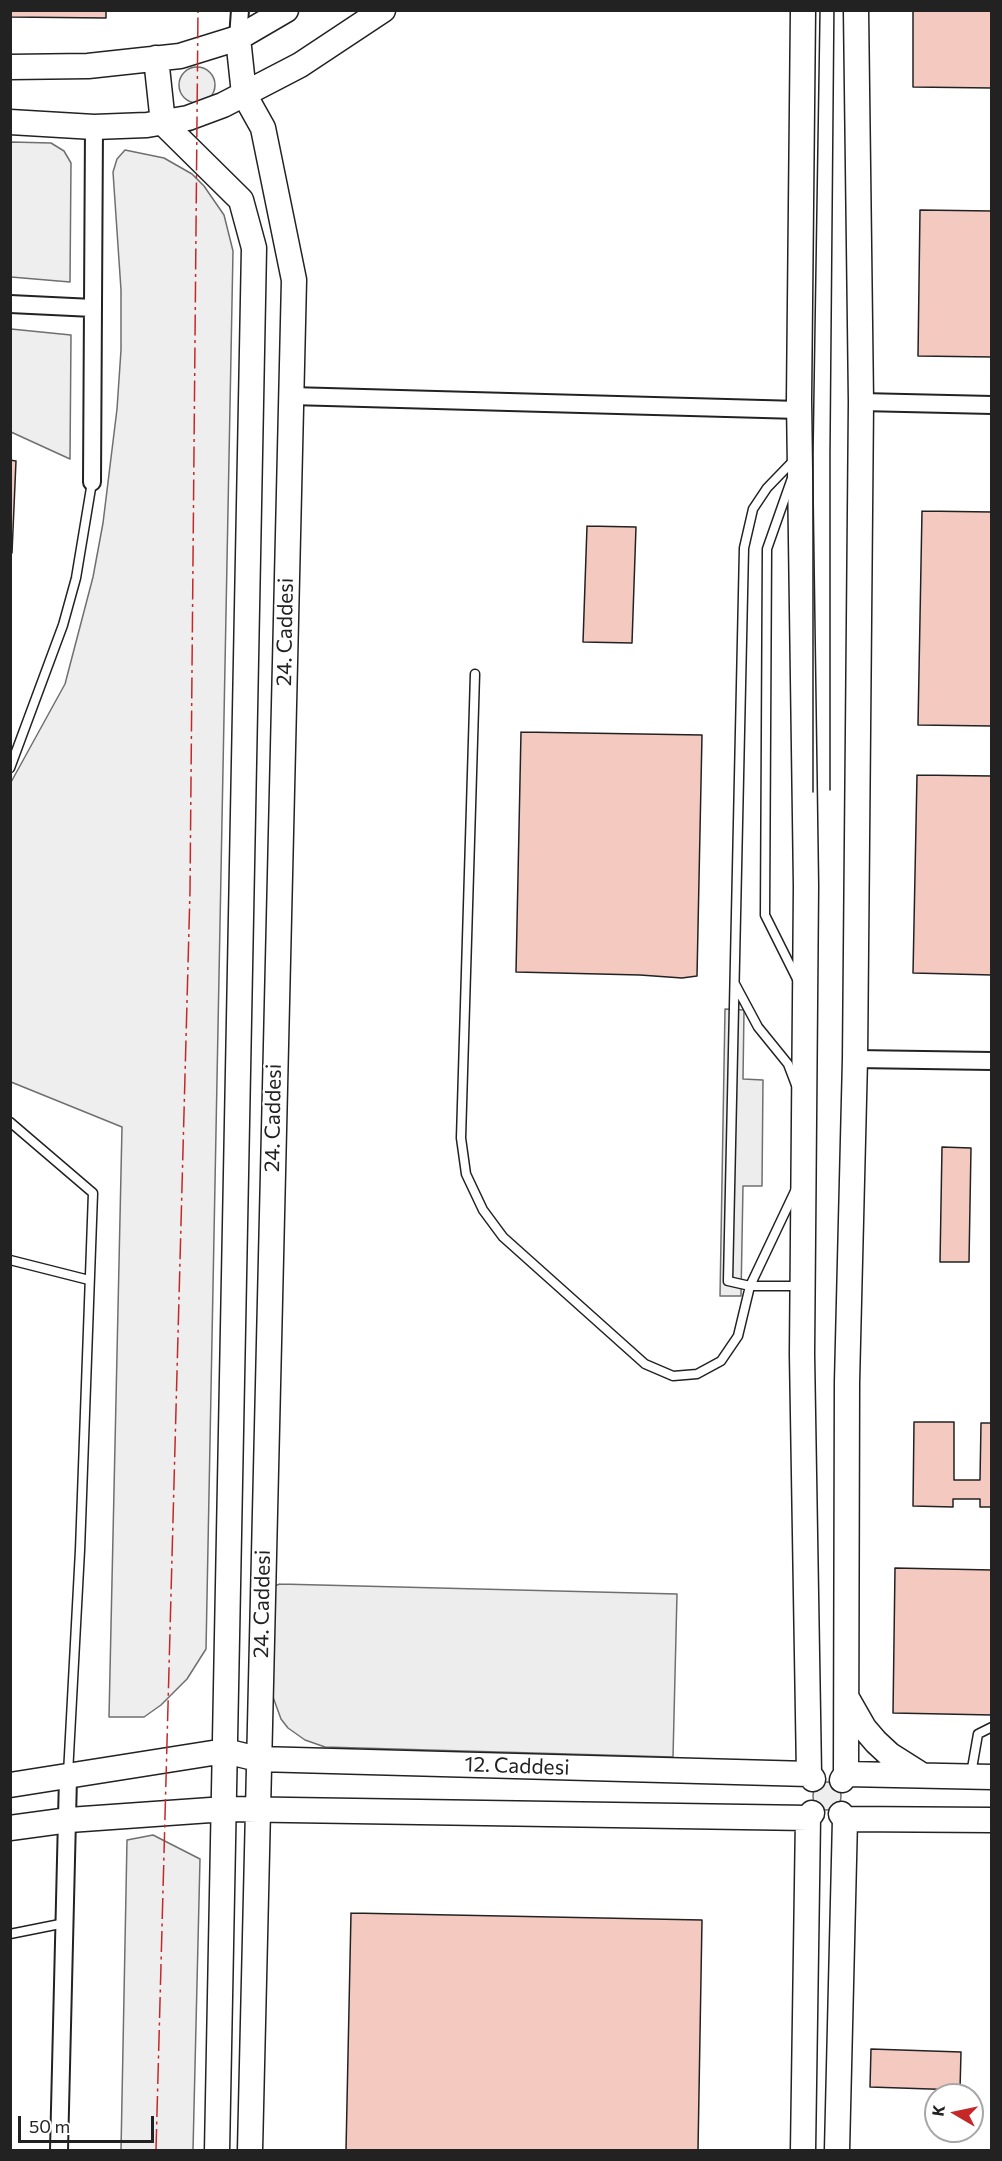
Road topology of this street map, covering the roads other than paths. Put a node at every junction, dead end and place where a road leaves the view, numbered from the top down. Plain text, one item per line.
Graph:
1 (240, 10) edge
2 (285, 10) edge
3 (384, 10) edge
4 (803, 10) edge
5 (856, 10) edge
6 (238, 38) junction
7 (156, 58) junction
8 (10, 67) edge
9 (244, 94) junction
10 (10, 122) edge
11 (163, 123) junction
12 (94, 128) junction
13 (10, 304) edge
14 (93, 308) junction
15 (291, 396) junction
16 (861, 402) junction
17 (992, 405) edge
18 (799, 410) junction
19 (800, 455) junction
20 (92, 482) joint
21 (475, 674) dead end
22 (10, 768) edge
23 (735, 984) junction
24 (805, 996) junction
25 (855, 1059) junction
26 (992, 1061) edge
27 (804, 1105) junction
28 (10, 1122) edge
29 (804, 1172) junction
30 (10, 1260) edge
31 (89, 1280) junction
32 (750, 1286) junction
33 (803, 1286) junction
34 (846, 1697) junction
35 (992, 1727) edge
36 (225, 1751) junction
37 (258, 1759) junction
38 (922, 1775) junction
39 (811, 1776) junction
40 (68, 1777) junction
41 (844, 1777) junction
42 (981, 1777) edge
43 (10, 1785) edge
44 (225, 1809) junction
45 (258, 1809) junction
46 (810, 1815) junction
47 (843, 1816) junction
48 (69, 1820) junction
49 (992, 1820) edge
50 (10, 1828) edge
51 (66, 1923) junction
52 (10, 1934) edge
53 (59, 2151) edge
54 (217, 2151) edge
55 (250, 2151) edge
56 (803, 2151) edge
57 (837, 2151) edge

1 - 6 street
2 - 6 street
3 - 9 street
4 - 18 street
5 - 16 street
6 - 7 street
6 - 9 street
7 - 8 street
7 - 11 street
9 - 11 street
9 - 15 street, 24. Caddesi
10 - 12 street
11 - 12 street
11 - 36 street, 24. Caddesi
12 - 14 street
13 - 14 street
14 - 20 street
15 - 18 street
15 - 37 street, 24. Caddesi
16 - 17 street
16 - 25 street
18 - 19 street
19 - 23 lane
19 - 24 street
19 - 24 lane
20 - 22 lane
21 - 32 lane
23 - 27 lane
23 - 32 lane
24 - 27 street
25 - 26 street
25 - 34 street
27 - 29 street
28 - 31 lane
29 - 32 lane
29 - 33 street
30 - 31 lane
31 - 40 lane
32 - 33 lane
33 - 39 street
34 - 38 street
34 - 41 street
35 - 42 lane
36 - 37 street, 12. Caddesi
36 - 40 street
36 - 44 street, 24. Caddesi
37 - 39 street, 12. Caddesi
37 - 45 street, 24. Caddesi
38 - 41 street
38 - 42 street
39 - 41 street
39 - 46 street
40 - 43 street
40 - 48 street
41 - 47 street
44 - 45 street
44 - 48 street
44 - 54 street, 24. Caddesi
45 - 46 street
45 - 55 street, 24. Caddesi
46 - 47 street
46 - 56 street
47 - 49 street
47 - 57 street
48 - 50 street
48 - 51 street
51 - 52 lane
51 - 53 street

